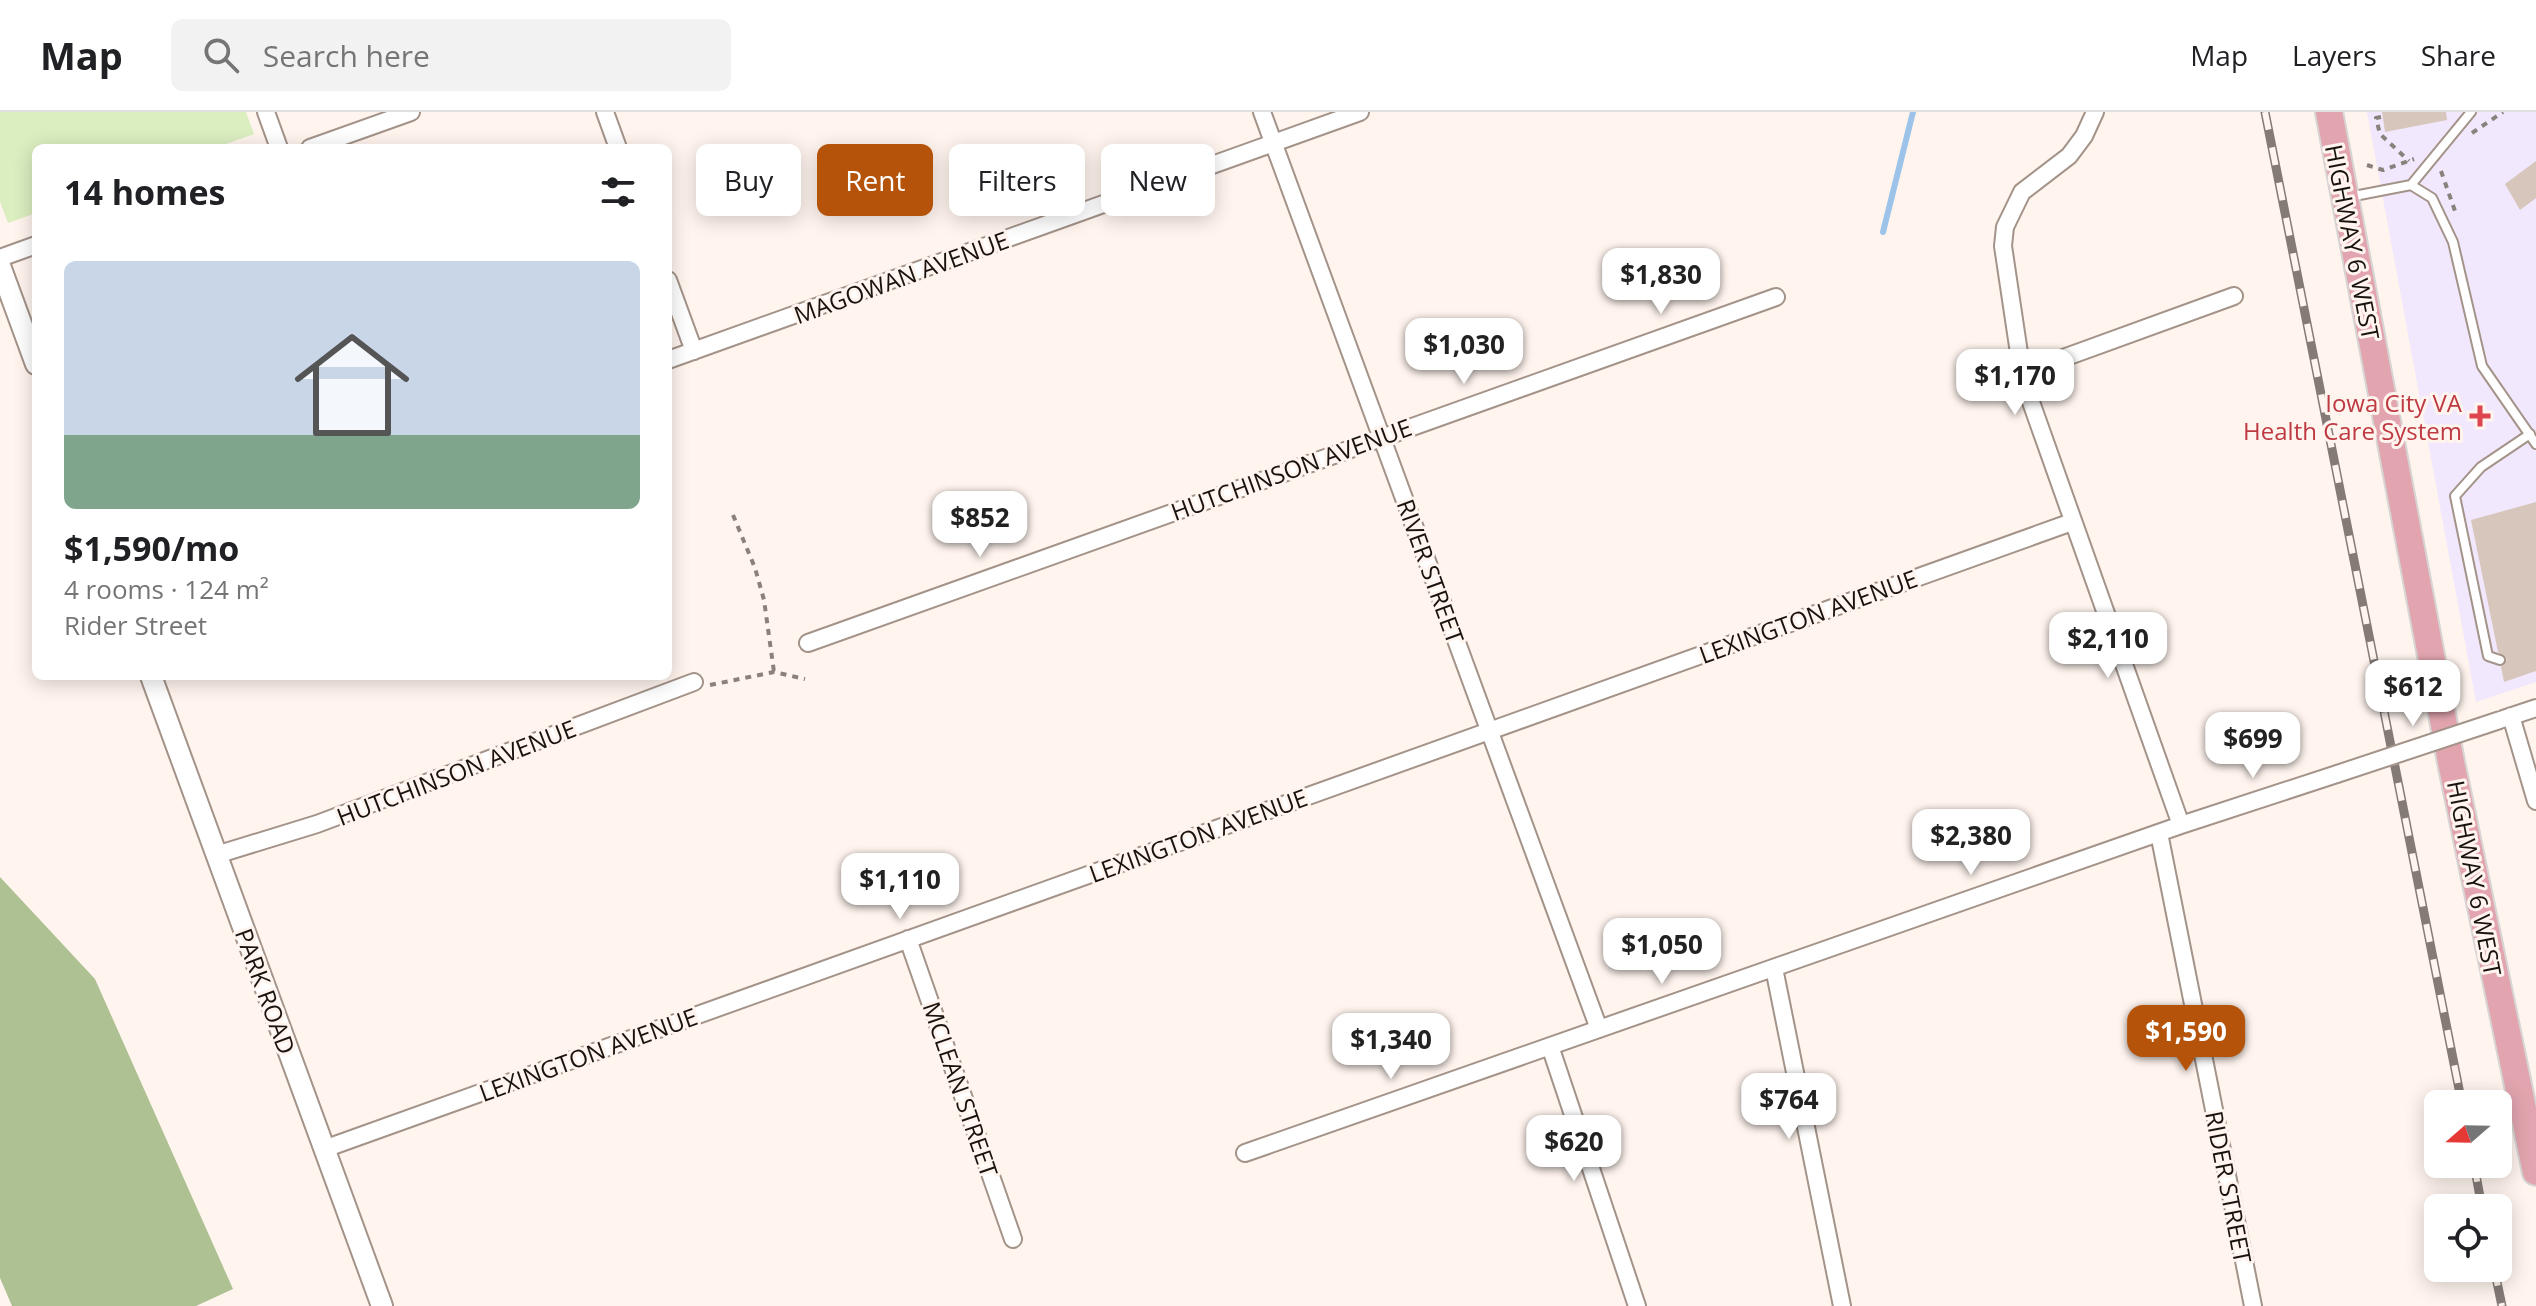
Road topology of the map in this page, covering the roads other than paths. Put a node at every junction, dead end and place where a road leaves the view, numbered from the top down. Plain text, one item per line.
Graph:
1 (266, 112) edge
2 (411, 112) edge
3 (605, 112) edge
4 (1262, 112) edge
5 (1360, 112) edge
6 (2095, 112) edge
7 (2329, 112) edge
8 (2471, 112) edge
9 (1273, 143) junction
10 (278, 144) edge
11 (321, 144) edge
12 (617, 144) edge
13 (2411, 185) junction
14 (2345, 198) junction
15 (32, 246) edge
16 (0, 258) edge
17 (0, 266) edge
18 (672, 291) edge
19 (2234, 296) dead end
20 (1776, 297) dead end
21 (694, 351) junction
22 (32, 353) edge
23 (672, 359) edge
24 (2022, 373) junction
25 (2530, 434) junction
26 (1381, 437) junction
27 (2536, 444) edge
28 (2072, 522) junction
29 (808, 643) dead end
30 (2500, 660) dead end
31 (152, 680) edge
32 (694, 682) dead end
33 (2536, 708) edge
34 (2506, 718) junction
35 (1490, 731) junction
36 (2536, 801) edge
37 (2181, 825) junction
38 (2159, 833) junction
39 (216, 855) junction
40 (908, 939) junction
41 (1774, 968) junction
42 (1599, 1029) junction
43 (1550, 1046) junction
44 (324, 1149) junction
45 (1245, 1153) dead end
46 (2536, 1172) edge
47 (1013, 1239) dead end
48 (382, 1306) edge
49 (1637, 1306) edge
50 (1842, 1306) edge
51 (2253, 1306) edge

1 - 10 street
2 - 11 street
3 - 12 street
4 - 9 street, RIVER STREET
5 - 9 street, MAGOWAN AVENUE
6 - 24 street
7 - 14 main road, HIGHWAY 6 WEST
8 - 13 lane
9 - 21 street, MAGOWAN AVENUE
9 - 26 street, RIVER STREET
13 - 14 lane
13 - 25 lane
14 - 46 main road, HIGHWAY 6 WEST
15 - 16 street
17 - 22 street
18 - 21 street
19 - 24 street
20 - 26 street, HUTCHINSON AVENUE
21 - 23 street, MAGOWAN AVENUE
24 - 28 street
25 - 27 lane
25 - 30 lane
26 - 29 street, HUTCHINSON AVENUE
26 - 35 street, RIVER STREET
28 - 35 street, LEXINGTON AVENUE
28 - 37 street
31 - 39 street, PARK ROAD
32 - 39 street, HUTCHINSON AVENUE
33 - 34 street
34 - 36 street
34 - 37 street, bridge
35 - 40 street, LEXINGTON AVENUE
35 - 42 street, RIVER STREET
37 - 38 street
38 - 41 street
38 - 51 street, RIDER STREET
39 - 44 street, PARK ROAD
40 - 44 street, LEXINGTON AVENUE
40 - 47 street, MCLEAN STREET
41 - 42 street
41 - 50 street
42 - 43 street
43 - 45 street
43 - 49 street
44 - 48 street, PARK ROAD

